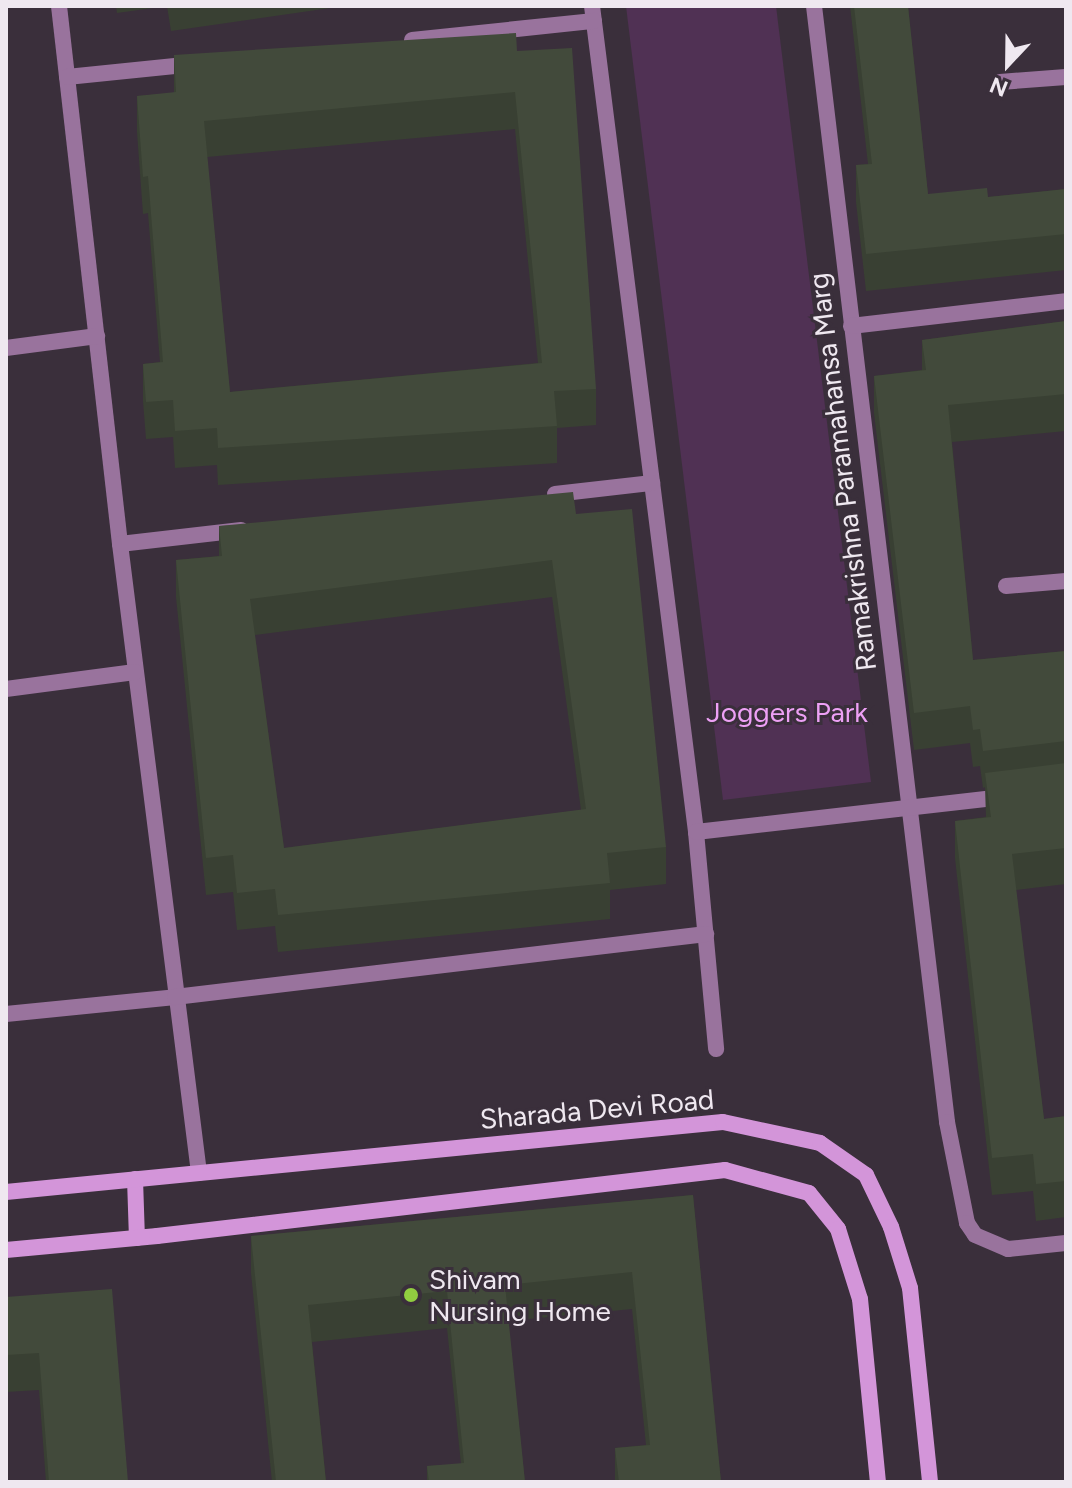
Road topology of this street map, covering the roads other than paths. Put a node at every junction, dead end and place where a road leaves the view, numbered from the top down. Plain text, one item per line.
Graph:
1 (59, 6) edge
2 (814, 6) edge
3 (593, 14) edge
4 (392, 43) edge
5 (206, 63) edge
6 (67, 77) junction
7 (1066, 77) edge
8 (1000, 82) dead end
9 (1066, 301) edge
10 (851, 326) junction
11 (97, 336) junction
12 (6, 348) edge
13 (652, 483) junction
14 (543, 496) edge
15 (261, 528) edge
16 (120, 544) junction
17 (1066, 581) edge
18 (1006, 586) dead end
19 (135, 672) junction
20 (6, 689) edge
21 (1019, 795) edge
22 (909, 809) junction
23 (696, 832) junction
24 (706, 934) junction
25 (175, 997) junction
26 (6, 1014) edge
27 (716, 1049) dead end
28 (199, 1173) junction
29 (135, 1179) junction
30 (6, 1192) edge
31 (137, 1238) junction
32 (1066, 1243) edge
33 (6, 1250) edge
34 (878, 1482) edge
35 (930, 1482) edge

1 - 6 street
2 - 10 street, Ramakrishna Paramahansa Marg
3 - 4 street
3 - 13 street
5 - 6 street
6 - 11 street
7 - 8 street
9 - 10 street
10 - 22 street, Ramakrishna Paramahansa Marg
11 - 12 street
11 - 16 street
13 - 14 street
13 - 23 street
15 - 16 street
16 - 19 street
17 - 18 street
19 - 20 street
19 - 25 street
21 - 22 street
22 - 23 street
22 - 32 street, Ramakrishna Paramahansa Marg
23 - 24 street
24 - 25 street
24 - 27 street
25 - 26 street
25 - 28 street
28 - 29 street, Sharada Devi Road
28 - 35 street, Sharada Devi Road
29 - 30 street, Sharada Devi Road
29 - 31 street
31 - 33 street
31 - 34 street

